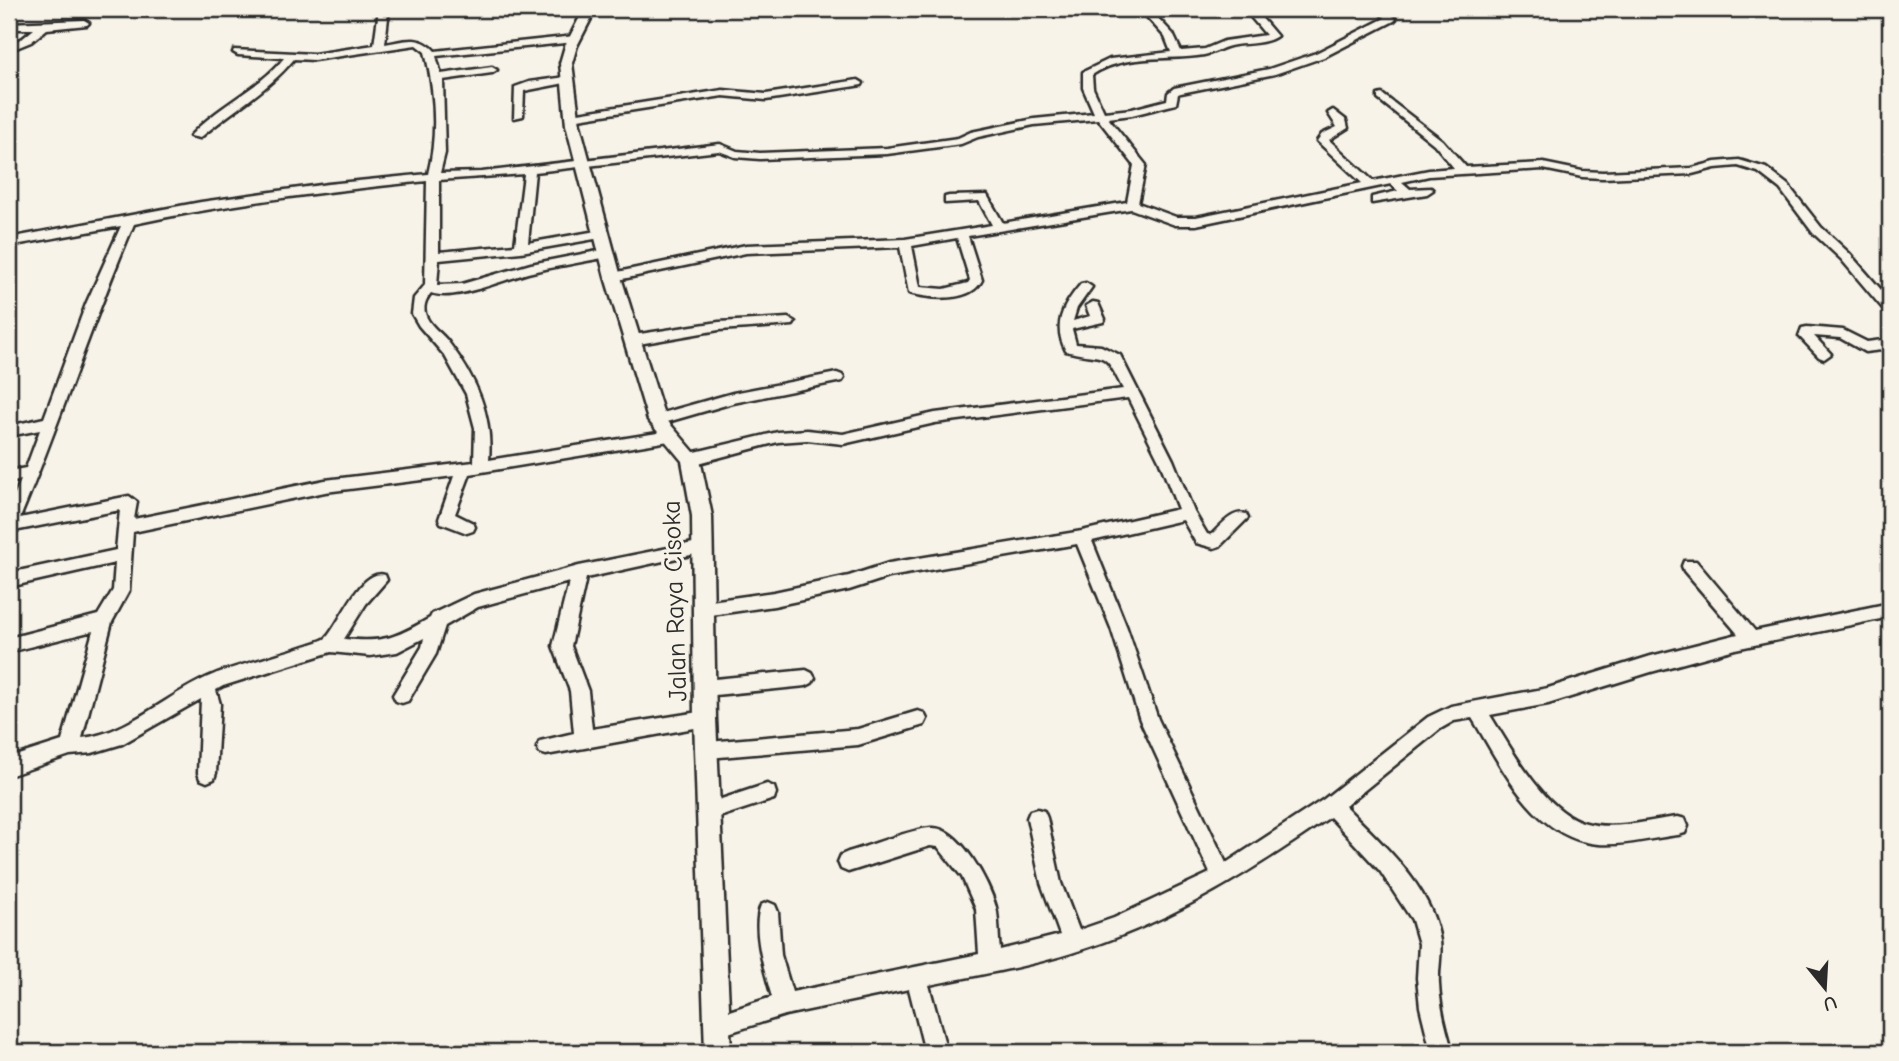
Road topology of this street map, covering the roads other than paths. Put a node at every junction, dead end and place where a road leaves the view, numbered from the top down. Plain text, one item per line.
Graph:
1 (17, 9) edge
2 (384, 9) edge
3 (590, 9) edge
4 (1152, 9) edge
5 (1249, 9) edge
6 (1381, 9) edge
7 (9, 13) edge
8 (84, 23) dead end
9 (9, 26) edge
10 (44, 26) junction
11 (575, 39) junction
12 (9, 48) edge
13 (379, 48) junction
14 (238, 52) dead end
15 (1176, 52) junction
16 (431, 54) junction
17 (290, 57) junction
18 (492, 70) dead end
19 (437, 78) junction
20 (566, 80) junction
21 (858, 83) dead end
22 (1382, 97) dead end
23 (1334, 113) dead end
24 (1101, 115) junction
25 (518, 116) dead end
26 (572, 117) junction
27 (197, 136) dead end
28 (582, 162) junction
29 (530, 169) junction
30 (1463, 171) junction
31 (433, 177) junction
32 (1393, 180) junction
33 (1369, 184) junction
34 (1427, 190) dead end
35 (1408, 193) junction
36 (949, 200) dead end
37 (1376, 200) dead end
38 (1132, 205) junction
39 (130, 221) junction
40 (1000, 229) junction
41 (962, 235) junction
42 (9, 242) edge
43 (605, 243) junction
44 (905, 243) junction
45 (520, 248) junction
46 (432, 257) junction
47 (613, 277) junction
48 (431, 286) junction
49 (1086, 288) dead end
50 (1093, 306) dead end
51 (1890, 308) edge
52 (788, 322) dead end
53 (1064, 327) junction
54 (633, 340) junction
55 (1890, 344) edge
56 (1824, 354) dead end
57 (837, 378) dead end
58 (1133, 392) junction
59 (657, 420) junction
60 (51, 422) junction
61 (9, 430) edge
62 (670, 436) junction
63 (691, 459) junction
64 (473, 467) junction
65 (32, 472) junction
66 (9, 477) edge
67 (1187, 513) junction
68 (1240, 518) dead end
69 (10, 526) edge
70 (125, 527) junction
71 (467, 527) dead end
72 (1082, 537) junction
73 (703, 547) junction
74 (124, 555) junction
75 (1690, 566) dead end
76 (579, 573) junction
77 (9, 580) edge
78 (379, 580) dead end
79 (704, 610) junction
80 (1890, 610) edge
81 (438, 619) junction
82 (104, 621) junction
83 (1752, 639) junction
84 (9, 645) edge
85 (331, 645) junction
86 (806, 678) dead end
87 (207, 688) junction
88 (705, 688) junction
89 (402, 695) dead end
90 (1476, 709) junction
91 (705, 719) junction
92 (918, 719) dead end
93 (584, 739) junction
94 (70, 747) junction
95 (546, 747) dead end
96 (708, 750) junction
97 (9, 767) edge
98 (207, 773) dead end
99 (767, 793) dead end
100 (1331, 805) junction
101 (710, 811) junction
102 (1037, 818) dead end
103 (1678, 826) dead end
104 (848, 862) dead end
105 (1222, 877) junction
106 (768, 912) dead end
107 (1073, 942) junction
108 (990, 961) junction
109 (916, 976) junction
110 (785, 1004) junction
111 (719, 1025) junction
112 (718, 1052) edge
113 (936, 1052) edge
114 (1442, 1052) edge

1 - 7 street
2 - 13 street
3 - 11 street
4 - 15 street
5 - 15 street
6 - 24 street
8 - 10 street
9 - 10 street
10 - 12 street
11 - 16 street
11 - 20 street
13 - 16 street
13 - 17 street
14 - 17 street
15 - 24 street
16 - 19 street
17 - 27 street
18 - 19 street
19 - 31 street
20 - 25 street
20 - 26 street
21 - 26 street
22 - 30 street
23 - 33 street
24 - 28 street
24 - 38 street
26 - 28 street
28 - 29 street
28 - 43 street
29 - 31 street
29 - 45 street
30 - 32 street
30 - 51 street
31 - 39 street
31 - 46 street
32 - 33 street
32 - 35 street
33 - 38 street
34 - 35 street
35 - 37 street
36 - 40 street
38 - 40 street
39 - 42 street
39 - 60 street
40 - 41 street
41 - 44 street
41 - 44 street
43 - 45 street
43 - 47 street
43 - 48 street
44 - 47 street
45 - 46 street
46 - 48 street
47 - 54 street
48 - 64 street
49 - 53 street
50 - 53 street
52 - 54 street
53 - 58 street
54 - 59 street
55 - 56 street
57 - 59 street
58 - 63 street
58 - 67 street
59 - 62 street
60 - 61 street
60 - 65 street
62 - 63 street
62 - 64 street
63 - 73 street, Jalan Raya Cisoka
64 - 70 street
64 - 71 street
65 - 66 street
65 - 69 street
67 - 68 street
67 - 72 street
69 - 70 street
70 - 74 street
72 - 79 street
72 - 105 street
73 - 76 street
73 - 79 street, Jalan Raya Cisoka
74 - 77 street
74 - 82 street
75 - 83 street
76 - 81 street
76 - 93 street
78 - 85 street
79 - 88 street, Jalan Raya Cisoka
80 - 83 street
81 - 85 street
81 - 89 street
82 - 84 street
82 - 94 street
83 - 90 street
85 - 87 street
86 - 88 street
87 - 94 street
87 - 98 street
88 - 91 street, Jalan Raya Cisoka
90 - 100 street
90 - 103 street
91 - 93 street
91 - 96 street, Jalan Raya Cisoka
92 - 96 street
93 - 95 street
94 - 97 street
96 - 101 street, Jalan Raya Cisoka
99 - 101 street
100 - 105 street
100 - 114 street
101 - 111 street, Jalan Raya Cisoka
102 - 107 street
104 - 108 street
105 - 107 street
106 - 110 street
107 - 108 street
108 - 109 street
109 - 110 street
109 - 113 street
110 - 111 street
111 - 112 street, Jalan Raya Cisoka

